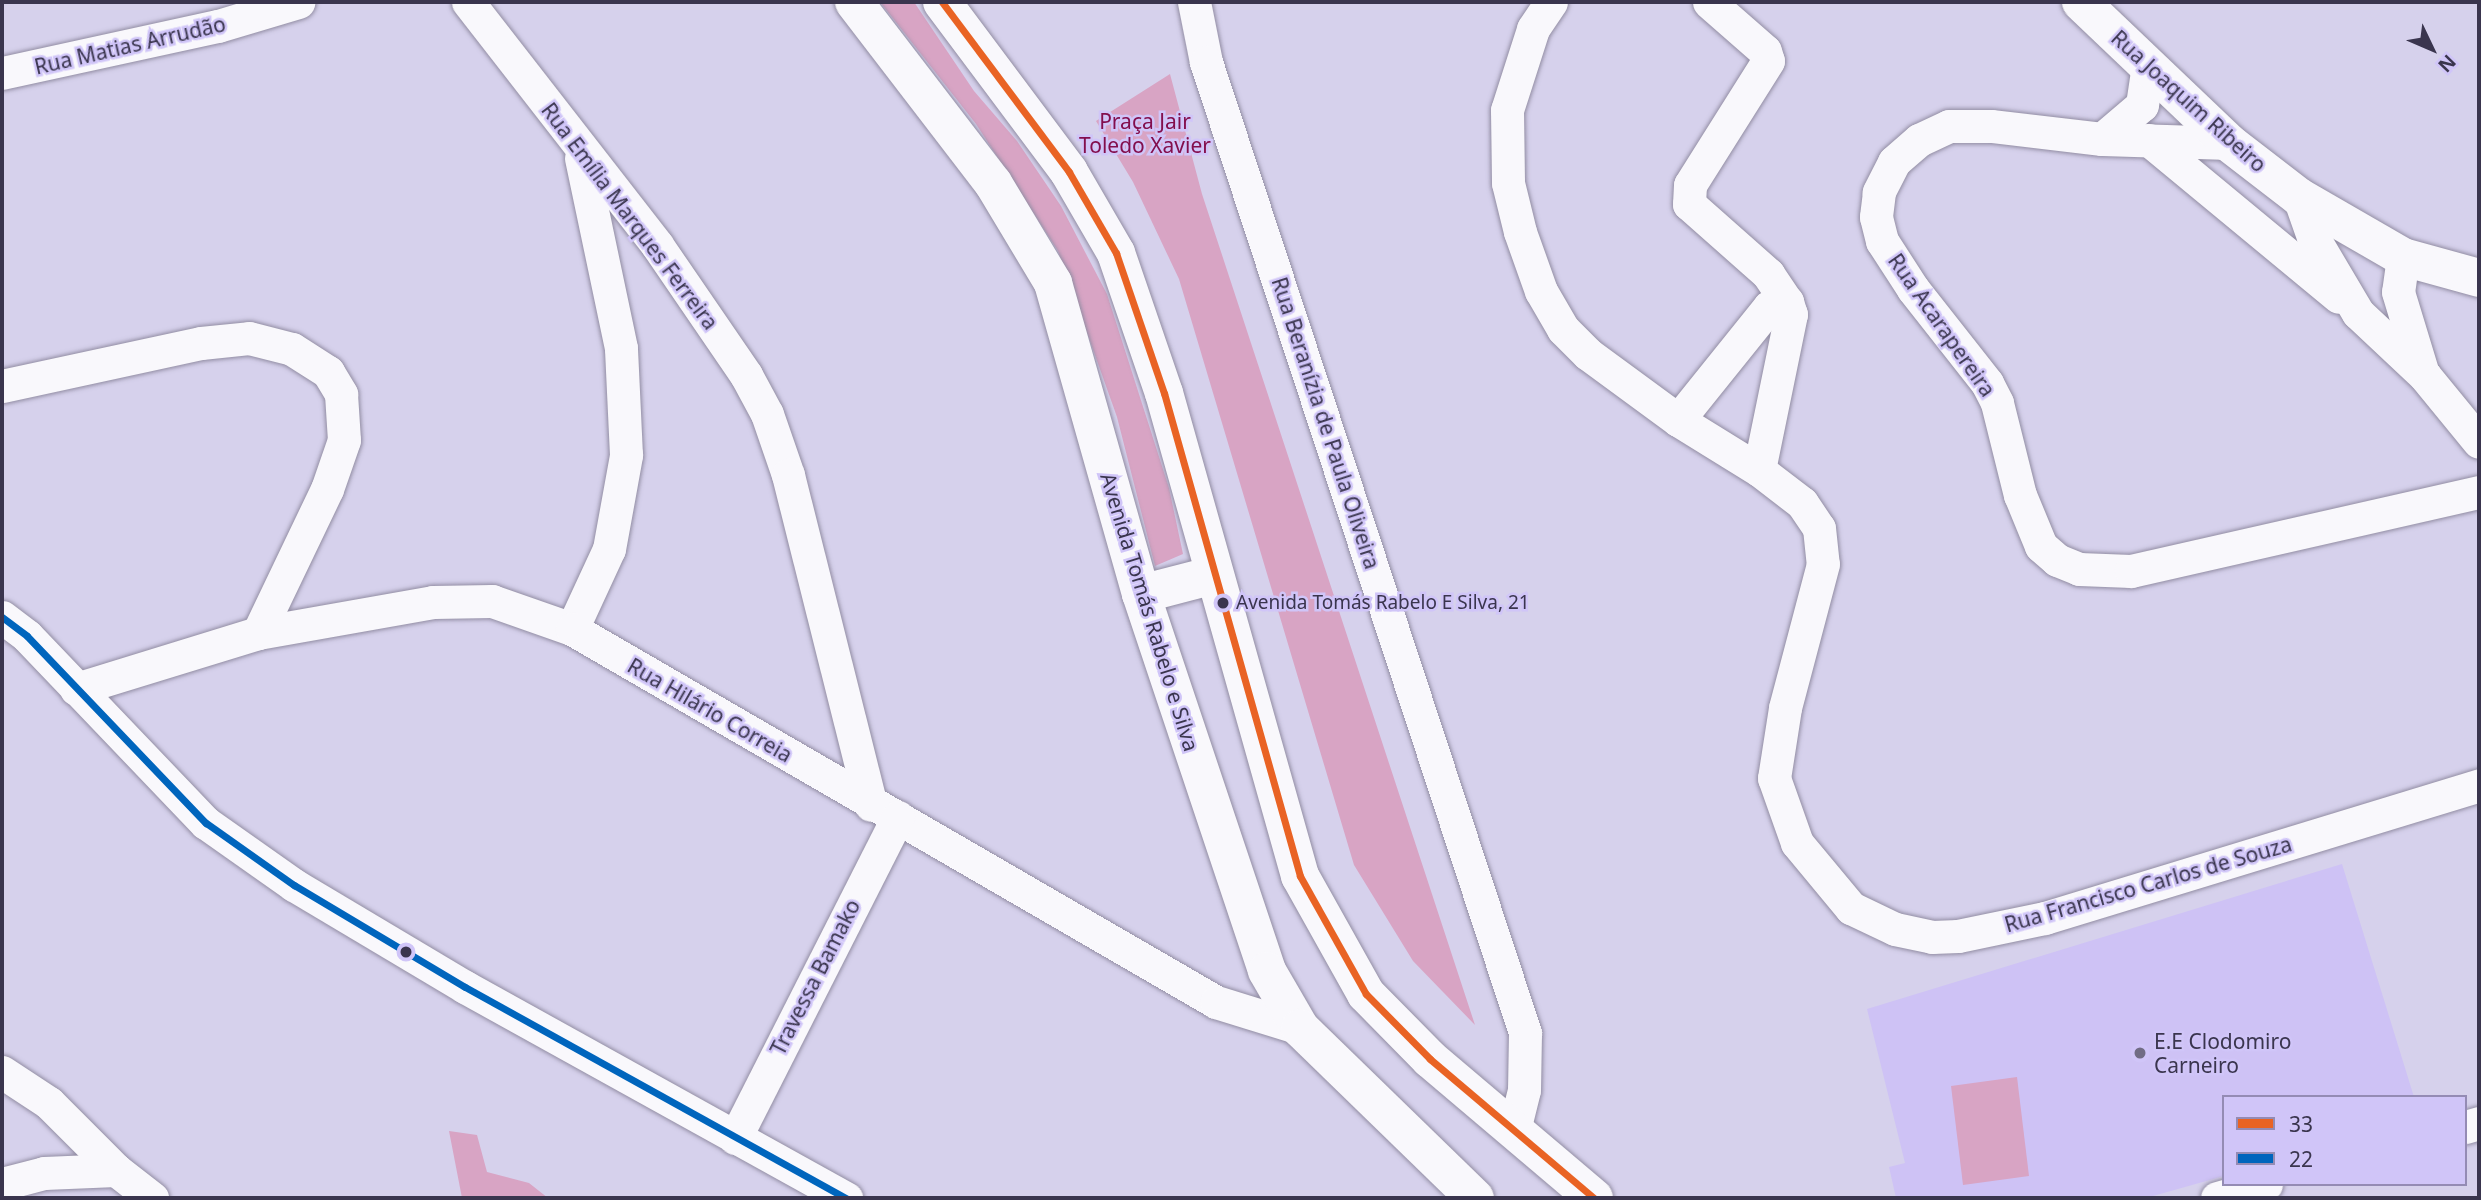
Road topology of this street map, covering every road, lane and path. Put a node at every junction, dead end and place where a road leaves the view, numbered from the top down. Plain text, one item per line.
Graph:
1 (298, 2) edge
2 (468, 2) edge
3 (854, 2) edge
4 (942, 2) edge
5 (1194, 2) edge
6 (1551, 2) edge
7 (1709, 2) edge
8 (2081, 2) edge
9 (220, 14) edge
10 (2148, 65) junction
11 (2, 73) edge
12 (2102, 139) junction
13 (2150, 140) junction
14 (2229, 143) junction
15 (579, 148) junction
16 (2299, 197) junction
17 (2403, 257) junction
18 (2479, 278) edge
19 (1787, 302) junction
20 (2358, 313) junction
21 (2425, 376) junction
22 (2, 386) edge
23 (1678, 420) junction
24 (2479, 442) edge
25 (1759, 470) junction
26 (2479, 492) edge
27 (1214, 575) junction
28 (1140, 594) junction
29 (2, 617) edge
30 (572, 629) junction
31 (258, 633) junction
32 (76, 689) junction
33 (2479, 785) edge
34 (884, 811) junction
35 (1300, 1028) junction
36 (2, 1072) edge
37 (1514, 1126) junction
38 (735, 1138) junction
39 (116, 1170) junction
40 (2, 1184) edge
41 (2259, 1186) edge
42 (152, 1198) edge
43 (846, 1198) edge
44 (1475, 1198) edge
45 (1594, 1198) edge
46 (2217, 1198) edge

1 - 9 street, Rua Matias Arrudão
2 - 15 street, Rua Emília Marques Ferreira
3 - 28 street, Avenida Tomás Rabelo e Silva
4 - 27 street
5 - 37 street, Rua Beranízia de Paula Oliveira
6 - 23 street, Rua Francisco Carlos de Souza
7 - 19 street
8 - 10 street, Rua Joaquim Ribeiro
9 - 11 street, Rua Matias Arrudão
10 - 12 street
10 - 14 street, Rua Joaquim Ribeiro
12 - 13 street, Rua Acarapereira
12 - 26 street, Rua Acarapereira
13 - 14 street, Rua Acarapereira
13 - 20 street
14 - 16 street, Rua Joaquim Ribeiro
15 - 30 street
15 - 34 street, Rua Emília Marques Ferreira
16 - 17 street, Rua Joaquim Ribeiro
16 - 20 street
17 - 18 street, Rua Joaquim Ribeiro
17 - 21 street
19 - 23 street
19 - 25 street
20 - 21 street
21 - 24 street
22 - 31 street
23 - 25 street, Rua Francisco Carlos de Souza
25 - 33 street, Rua Francisco Carlos de Souza
27 - 28 street
27 - 37 street
28 - 35 street, Avenida Tomás Rabelo e Silva
29 - 32 street
30 - 31 street, Rua Hilário Correia
30 - 34 street, Rua Hilário Correia
31 - 32 street, Rua Hilário Correia
32 - 38 street
34 - 35 street, Rua Hilário Correia
34 - 38 street, Travessa Bamako
35 - 44 street, Avenida Tomás Rabelo e Silva
36 - 39 street
37 - 45 street
38 - 43 street
39 - 40 street
39 - 42 street
41 - 46 street

